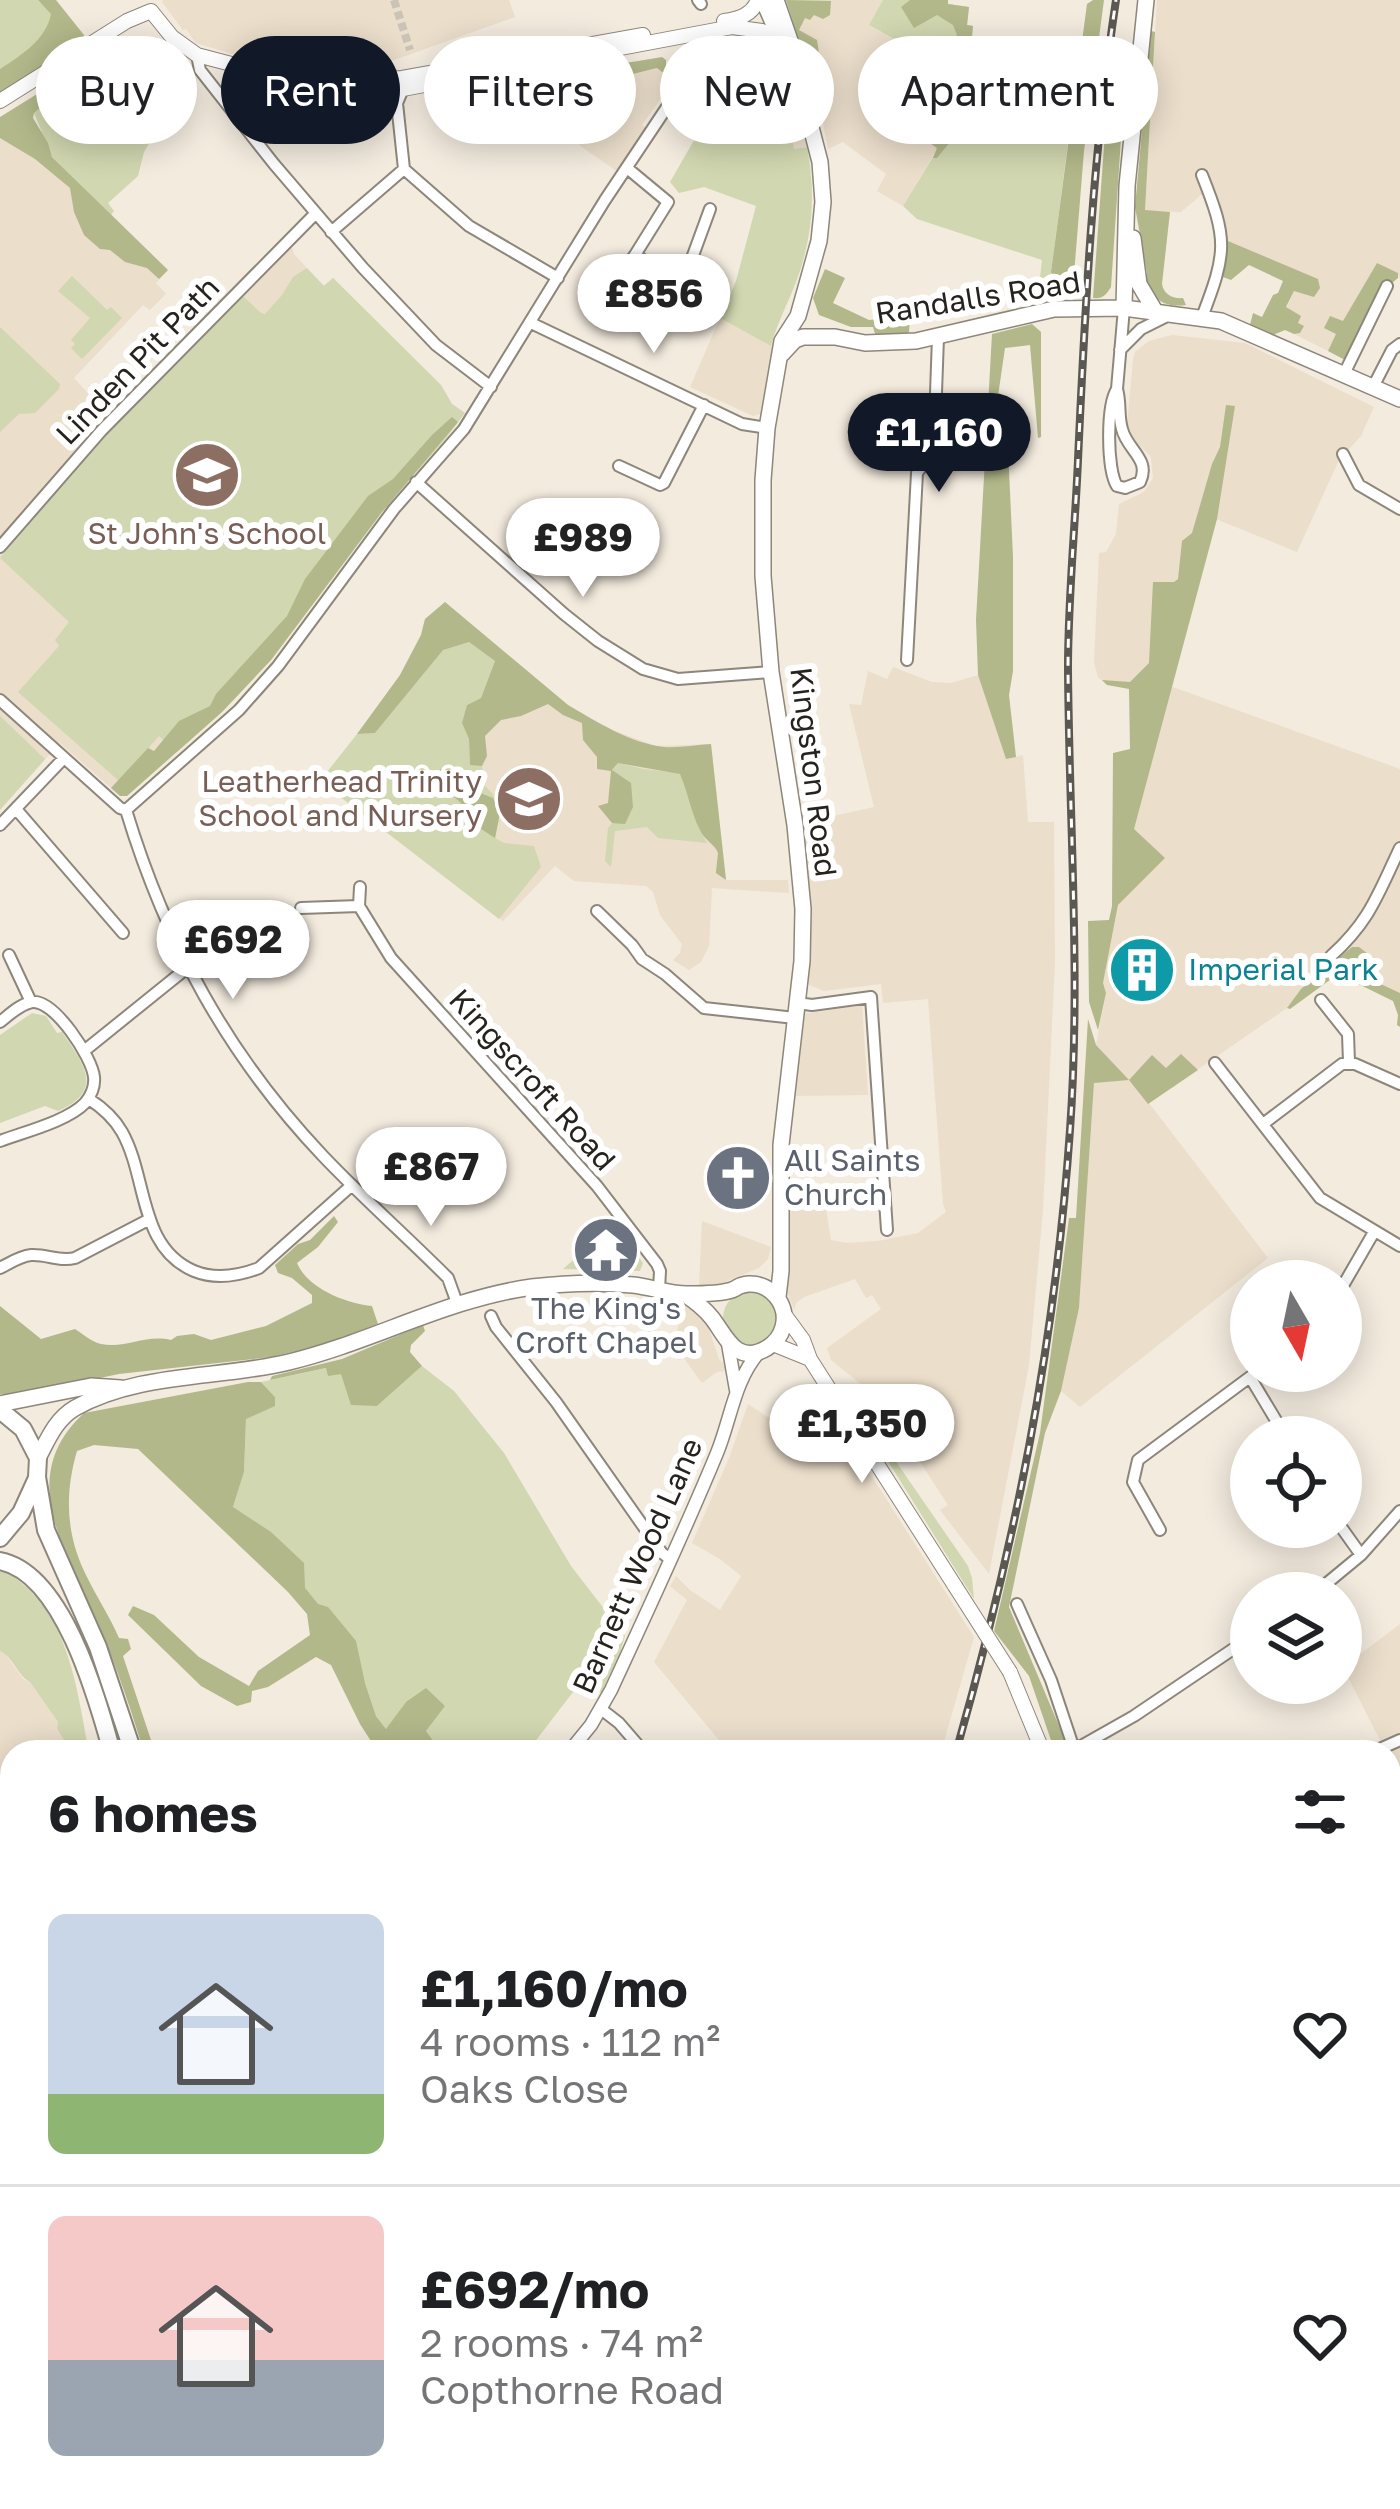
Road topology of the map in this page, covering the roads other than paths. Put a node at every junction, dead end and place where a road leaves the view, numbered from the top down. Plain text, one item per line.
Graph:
1 (761, 0) edge
2 (776, 0) edge
3 (1146, 0) edge
4 (152, 5) edge
5 (173, 36) edge
6 (684, 36) edge
7 (768, 36) edge
8 (777, 36) edge
9 (788, 36) edge
10 (660, 41) edge
11 (197, 55) joint
12 (221, 62) edge
13 (221, 73) edge
14 (400, 78) edge
15 (216, 88) junction
16 (400, 89) edge
17 (403, 89) junction
18 (0, 101) edge
19 (660, 118) edge
20 (815, 144) edge
21 (627, 168) junction
22 (404, 169) junction
23 (1202, 175) dead end
24 (710, 208) dead end
25 (1126, 212) junction
26 (315, 214) junction
27 (331, 232) junction
28 (635, 255) junction
29 (558, 278) junction
30 (684, 280) junction
31 (612, 286) dead end
32 (1387, 286) dead end
33 (719, 297) dead end
34 (801, 304) junction
35 (1124, 308) junction
36 (1155, 311) junction
37 (1173, 313) junction
38 (1202, 317) junction
39 (531, 323) junction
40 (835, 337) junction
41 (938, 337) junction
42 (1400, 344) edge
43 (1120, 350) junction
44 (780, 356) junction
45 (1344, 374) junction
46 (490, 387) junction
47 (1373, 387) junction
48 (1117, 389) junction
49 (1400, 400) edge
50 (704, 405) junction
51 (767, 428) junction
52 (1343, 454) dead end
53 (619, 466) dead end
54 (416, 482) junction
55 (1400, 509) edge
56 (0, 547) edge
57 (907, 660) dead end
58 (772, 672) junction
59 (0, 700) edge
60 (64, 758) junction
61 (16, 809) junction
62 (126, 810) junction
63 (0, 825) edge
64 (1400, 848) edge
65 (360, 887) dead end
66 (359, 906) junction
67 (302, 908) dead end
68 (597, 911) dead end
69 (123, 933) dead end
70 (9, 955) dead end
71 (1330, 956) dead end
72 (188, 968) junction
73 (1321, 1000) dead end
74 (32, 1002) junction
75 (796, 1010) junction
76 (0, 1022) edge
77 (84, 1051) junction
78 (1349, 1062) junction
79 (1215, 1063) dead end
80 (1400, 1084) edge
81 (89, 1099) junction
82 (1264, 1124) junction
83 (0, 1141) edge
84 (352, 1185) junction
85 (150, 1219) junction
86 (886, 1230) dead end
87 (1374, 1232) junction
88 (1400, 1246) edge
89 (779, 1253) junction
90 (1358, 1260) edge
91 (0, 1268) edge
92 (749, 1284) junction
93 (659, 1289) junction
94 (729, 1292) junction
95 (684, 1294) junction
96 (457, 1303) junction
97 (781, 1306) junction
98 (491, 1316) dead end
99 (717, 1324) junction
100 (728, 1344) junction
101 (766, 1347) junction
102 (810, 1359) junction
103 (126, 1388) junction
104 (1230, 1391) edge
105 (736, 1392) junction
106 (0, 1407) edge
107 (38, 1468) junction
108 (1400, 1511) edge
109 (1160, 1530) dead end
110 (0, 1538) edge
111 (1355, 1548) edge
112 (1360, 1555) junction
113 (670, 1559) junction
114 (0, 1561) edge
115 (1340, 1572) edge
116 (1017, 1604) dead end
117 (1230, 1651) edge
118 (601, 1709) junction
119 (108, 1740) edge
120 (129, 1740) edge
121 (578, 1740) edge
122 (634, 1740) edge
123 (1038, 1740) edge
124 (1071, 1740) edge
125 (1094, 1740) edge

1 - 8 main road
1 - 14 main road
2 - 9 main road, Kingston Road
3 - 25 main road
4 - 5 main road
4 - 18 main road
6 - 7 main road
10 - 17 main road
11 - 12 main road
11 - 15 street
13 - 15 street
15 - 26 street
16 - 17 main road
17 - 22 street
19 - 21 street
20 - 34 main road, Kingston Road
21 - 28 street
21 - 29 street
22 - 27 street
22 - 29 street
23 - 38 street
24 - 30 street
25 - 35 main road
25 - 36 main road
26 - 27 street
26 - 56 street, Linden Pit Path
27 - 46 street
28 - 30 street
28 - 31 street
29 - 39 street
30 - 33 street
32 - 45 street
34 - 40 main road, Randalls Road
34 - 44 main road, Kingston Road
35 - 36 main road, Randalls Road
35 - 41 main road, Randalls Road
35 - 43 street
36 - 37 main road, Randalls Road
37 - 38 main road, Randalls Road
37 - 43 street
38 - 45 main road, Randalls Road
39 - 46 street
39 - 50 street
40 - 41 main road, Randalls Road
40 - 44 main road, Randalls Road
41 - 57 street
42 - 47 street
43 - 48 street
44 - 51 main road, Kingston Road
45 - 47 main road, Randalls Road
46 - 54 street
47 - 49 main road, Randalls Road
48 - 48 street
50 - 51 street
50 - 53 street
51 - 58 main road, Kingston Road
52 - 55 street
54 - 58 street
54 - 62 street
58 - 75 main road, Kingston Road
59 - 60 street
60 - 61 street
60 - 62 street
61 - 63 street
61 - 69 street
62 - 72 street
64 - 71 street
65 - 66 street
66 - 67 street
66 - 93 street, Kingscroft Road
68 - 75 street
70 - 74 street
72 - 77 street
72 - 84 street
73 - 78 street
74 - 76 street
74 - 77 street
75 - 86 street
75 - 89 main road, Kingston Road
77 - 81 street
78 - 80 street
78 - 82 street
79 - 82 street
81 - 83 street
81 - 85 street
82 - 87 street
84 - 85 street
84 - 96 street
85 - 91 street
87 - 88 street
87 - 90 street
89 - 92 main road
89 - 97 main road, Kingston Road
92 - 94 main road
92 - 97 main road
93 - 95 main road
93 - 96 main road
94 - 95 main road
94 - 99 main road
95 - 99 main road
96 - 103 main road
97 - 101 main road
97 - 102 main road
98 - 113 street
99 - 100 main road
100 - 101 main road
100 - 105 street, Barnett Wood Lane
101 - 102 main road
101 - 105 street, Barnett Wood Lane
102 - 123 main road, bridge
103 - 106 main road
103 - 107 main road
104 - 109 street
105 - 113 street, Barnett Wood Lane
106 - 107 highway
107 - 110 highway
107 - 120 highway
108 - 112 street
111 - 112 street
112 - 115 street
113 - 118 street, Barnett Wood Lane
114 - 119 highway
116 - 124 street
117 - 125 street
118 - 121 street, Barnett Wood Lane
118 - 122 street

